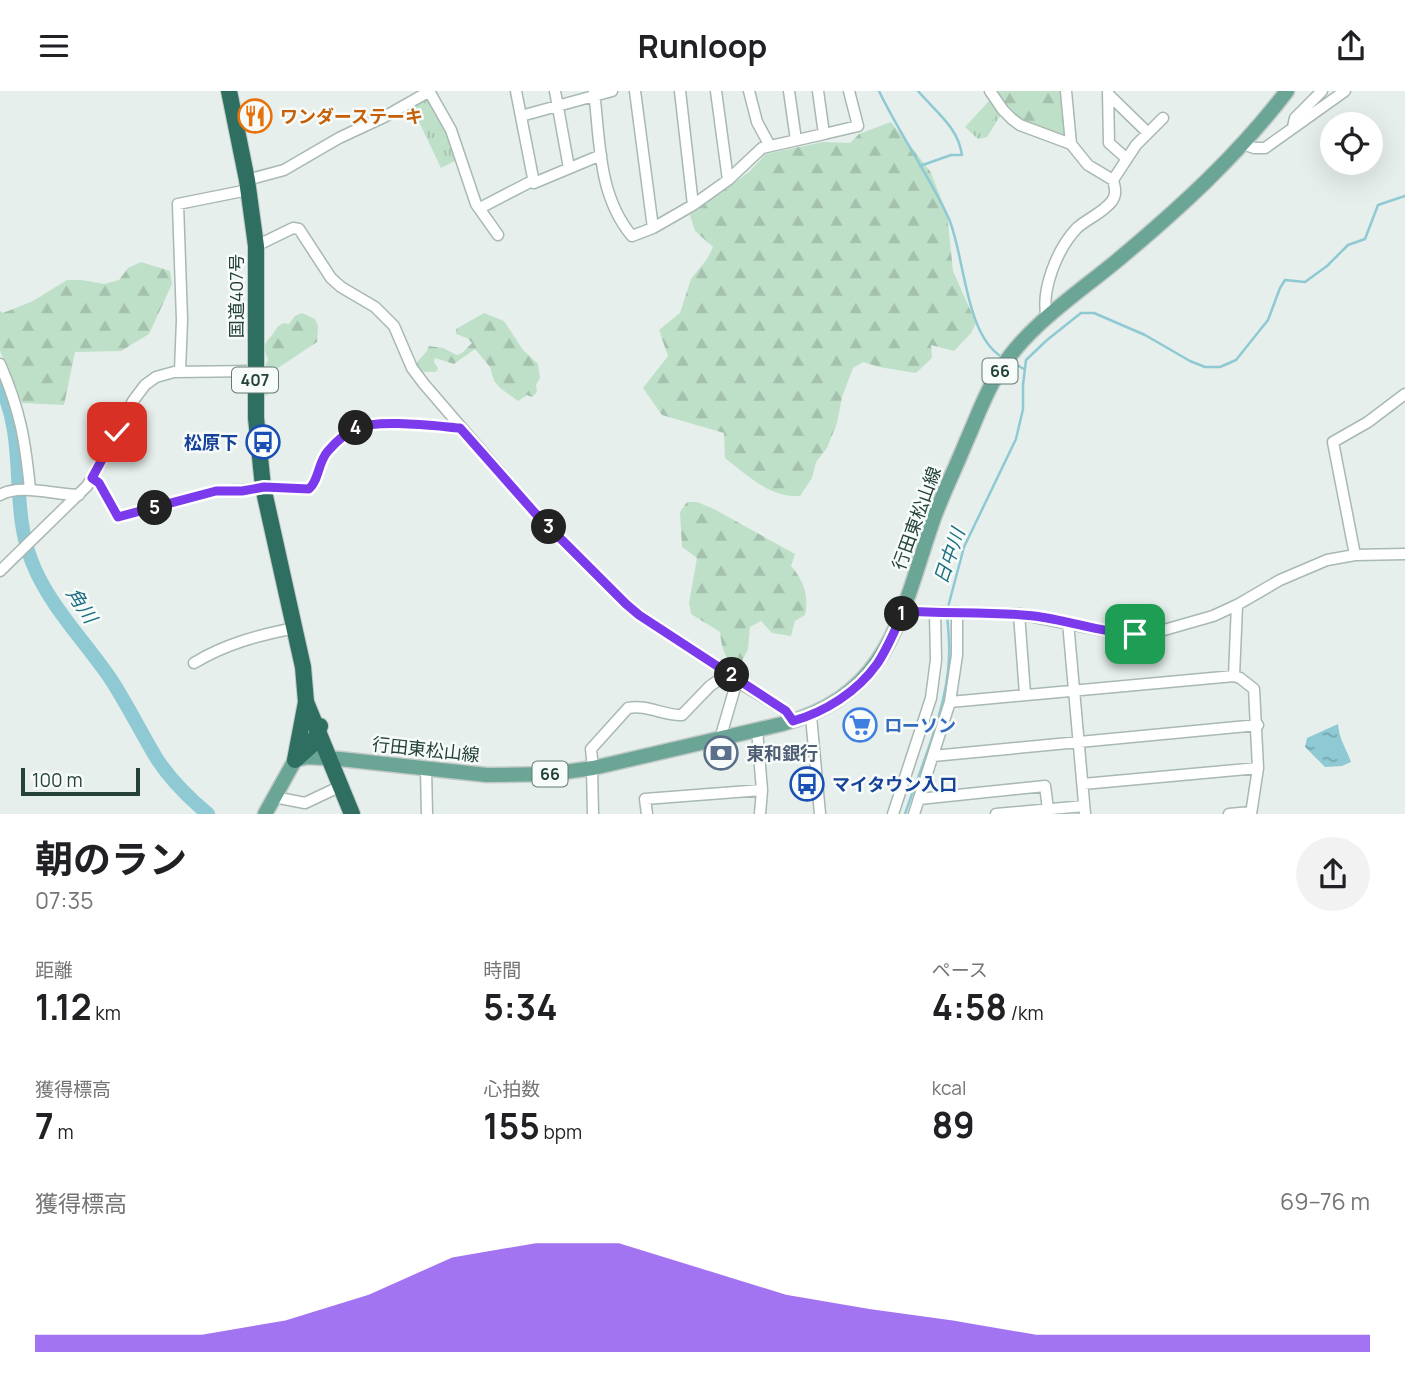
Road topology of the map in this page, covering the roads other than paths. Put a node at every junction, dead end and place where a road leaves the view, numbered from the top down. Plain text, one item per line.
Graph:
1 (229, 91) edge
2 (516, 91) edge
3 (555, 91) edge
4 (612, 91) edge
5 (635, 91) edge
6 (680, 91) edge
7 (716, 91) edge
8 (749, 91) edge
9 (789, 91) edge
10 (818, 91) edge
11 (849, 91) edge
12 (990, 91) edge
13 (1066, 91) edge
14 (1287, 91) edge
15 (1322, 91) edge
16 (1345, 91) edge
17 (427, 92) edge
18 (595, 93) edge
19 (1108, 93) edge
20 (558, 106) junction
21 (521, 116) junction
22 (1163, 118) dead end
23 (1293, 127) junction
24 (1147, 132) junction
25 (824, 134) junction
26 (796, 141) junction
27 (1071, 144) junction
28 (1244, 144) junction
29 (770, 146) junction
30 (601, 155) junction
31 (1126, 158) junction
32 (569, 168) junction
33 (534, 180) junction
34 (728, 180) junction
35 (1113, 180) junction
36 (248, 185) junction
37 (693, 205) junction
38 (480, 208) junction
39 (653, 228) junction
40 (498, 235) dead end
41 (256, 246) junction
42 (1047, 319) junction
43 (0, 364) edge
44 (180, 371) junction
45 (255, 371) junction
46 (1405, 394) edge
47 (460, 428) junction
48 (92, 478) junction
49 (264, 487) junction
50 (29, 489) junction
51 (5, 493) edge
52 (79, 495) junction
53 (1405, 554) edge
54 (1355, 555) junction
55 (0, 571) edge
56 (1237, 605) junction
57 (904, 611) junction
58 (935, 612) junction
59 (957, 612) junction
60 (1019, 614) junction
61 (1068, 622) junction
62 (295, 628) junction
63 (194, 663) dead end
64 (303, 667) junction
65 (732, 676) junction
66 (1234, 676) junction
67 (1074, 690) junction
68 (1025, 694) junction
69 (306, 702) junction
70 (950, 702) junction
71 (811, 716) junction
72 (322, 717) junction
73 (793, 721) junction
74 (1258, 725) junction
75 (757, 730) junction
76 (319, 733) junction
77 (720, 739) junction
78 (1079, 742) junction
79 (933, 756) junction
80 (335, 759) junction
81 (295, 760) junction
82 (593, 768) junction
83 (1258, 768) junction
84 (426, 769) junction
85 (1083, 784) junction
86 (341, 786) junction
87 (762, 790) junction
88 (275, 797) junction
89 (919, 799) junction
90 (1048, 809) junction
91 (1085, 810) edge
92 (1251, 813) edge
93 (265, 814) edge
94 (352, 814) edge
95 (360, 814) edge
96 (427, 814) edge
97 (593, 814) edge
98 (647, 814) edge
99 (760, 814) edge
100 (820, 814) edge
101 (893, 814) edge
102 (914, 814) edge
103 (996, 814) edge
104 (1229, 814) edge

1 - 36 highway, 国道407号 / 407
2 - 21 street
3 - 20 street
4 - 18 street
5 - 39 street
6 - 37 street
7 - 34 street
8 - 29 street
9 - 26 street
10 - 25 street
11 - 25 street
12 - 27 street
13 - 27 street
14 - 28 main road, 行田東松山線 / 66
15 - 23 street
16 - 23 street
17 - 36 street
17 - 38 street
18 - 20 street
18 - 30 street
19 - 24 street
19 - 31 street
20 - 21 street
20 - 32 street
21 - 33 street
22 - 24 street
23 - 28 street
24 - 31 street
25 - 26 street
26 - 29 street
27 - 35 street
28 - 42 main road, 行田東松山線 / 66
29 - 34 street
30 - 32 street
30 - 39 street
31 - 35 street
32 - 33 street
33 - 38 street
34 - 37 street
35 - 42 street
36 - 41 highway, 国道407号 / 407
36 - 44 street
37 - 39 street
38 - 40 street
41 - 45 highway, 国道407号 / 407
41 - 47 street
42 - 57 main road, 行田東松山線 / 66
43 - 50 street
44 - 45 street
44 - 48 street
45 - 49 highway, 国道407号 / 407
46 - 54 street
47 - 49 street
47 - 65 street
48 - 49 street
48 - 52 street
49 - 62 highway, 国道407号 / 407
50 - 51 street
50 - 52 street
52 - 55 street
53 - 54 street
54 - 56 street
56 - 61 street
56 - 66 street
57 - 58 street
57 - 71 main road, 行田東松山線 / 66
58 - 59 street
58 - 101 street
59 - 60 street
59 - 70 street
60 - 61 street
60 - 68 street
61 - 67 street
62 - 63 street
62 - 64 highway, 国道407号 / 407
64 - 69 highway, 407
64 - 72 highway, 407
65 - 73 street
65 - 77 street
65 - 82 street
66 - 67 street
66 - 74 street
67 - 68 street
67 - 78 street
68 - 70 street
69 - 76 highway, 407
69 - 81 highway
70 - 79 street
71 - 73 main road, 行田東松山線 / 66
71 - 100 street
72 - 76 highway
72 - 80 highway, 407
73 - 75 main road, 行田東松山線 / 66
74 - 78 street
74 - 83 street
75 - 77 main road, 行田東松山線 / 66
75 - 87 street
76 - 80 highway, 407
76 - 81 highway
77 - 82 main road, 行田東松山線 / 66
78 - 79 street
78 - 85 street
79 - 89 street
80 - 81 main road, 行田東松山線 / 66
80 - 84 main road, 行田東松山線 / 66
80 - 86 highway, 407
80 - 95 highway, 407
81 - 88 main road
82 - 84 main road, 行田東松山線 / 66
82 - 97 street
83 - 85 street
83 - 92 street
84 - 96 street
85 - 91 street
86 - 88 street
86 - 94 highway, 407
87 - 98 street
87 - 99 street
88 - 93 main road
89 - 90 street
89 - 102 street
90 - 91 street
90 - 103 street
92 - 104 street

